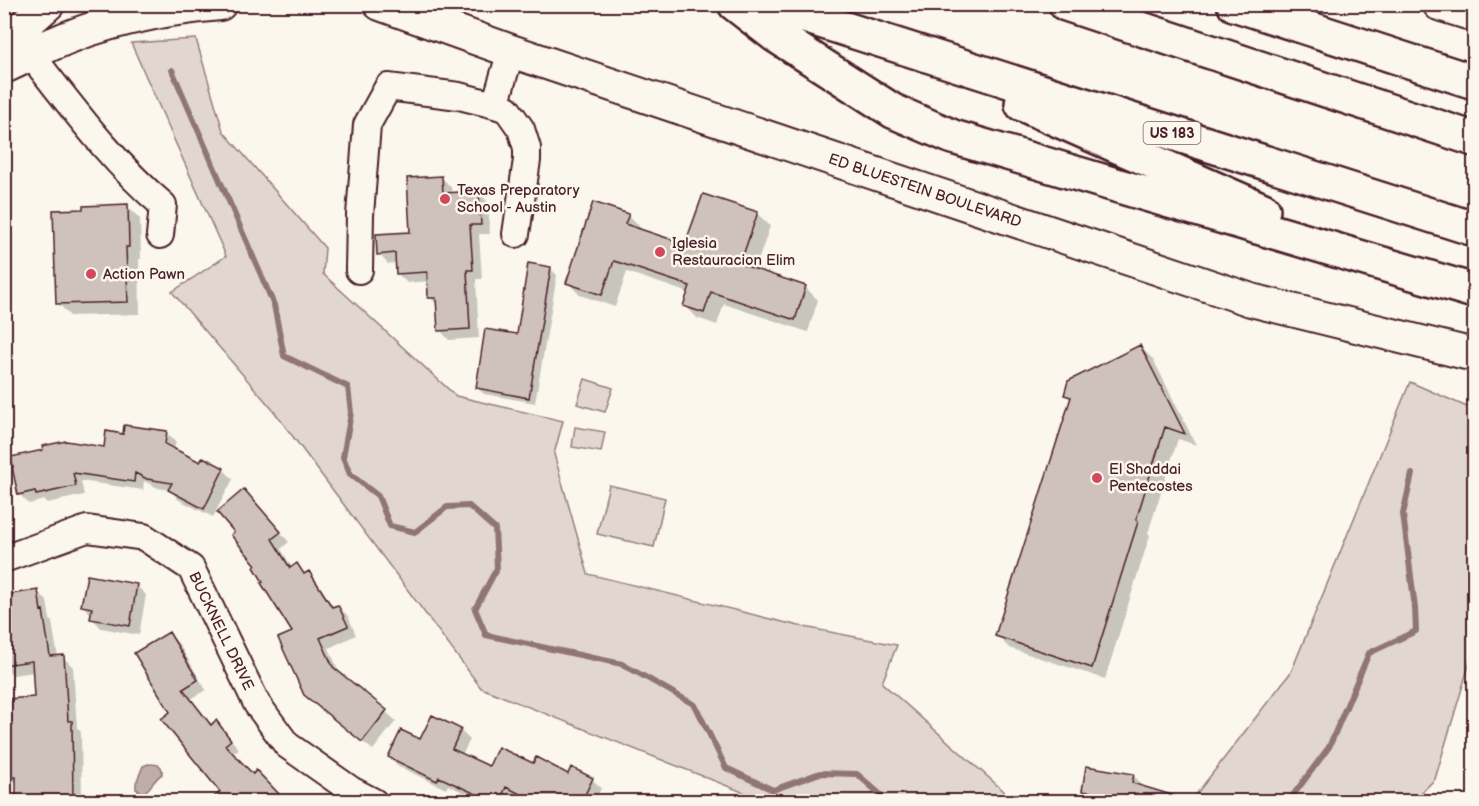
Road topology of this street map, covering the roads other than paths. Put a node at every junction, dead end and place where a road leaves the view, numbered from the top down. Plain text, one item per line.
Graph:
1 (48, 4) edge
2 (220, 4) edge
3 (380, 4) edge
4 (735, 4) edge
5 (766, 4) edge
6 (1065, 4) edge
7 (1234, 4) edge
8 (1439, 4) edge
9 (1474, 15) edge
10 (869, 37) junction
11 (511, 51) junction
12 (13, 55) edge
13 (1474, 82) edge
14 (495, 105) junction
15 (1474, 140) edge
16 (1474, 229) edge
17 (516, 234) dead end
18 (160, 235) dead end
19 (359, 270) dead end
20 (1474, 289) edge
21 (1474, 355) edge
22 (4, 559) edge
23 (374, 801) edge

1 - 12 main road
2 - 12 main road
3 - 11 main road, ED BLUESTEIN BOULEVARD
4 - 20 highway
5 - 10 highway, US 183
6 - 15 highway
7 - 13 highway
8 - 9 main road
10 - 16 highway, US 183
10 - 20 highway
11 - 14 street
11 - 21 main road, ED BLUESTEIN BOULEVARD
12 - 18 street
14 - 17 street
14 - 19 street
22 - 23 street, BUCKNELL DRIVE

